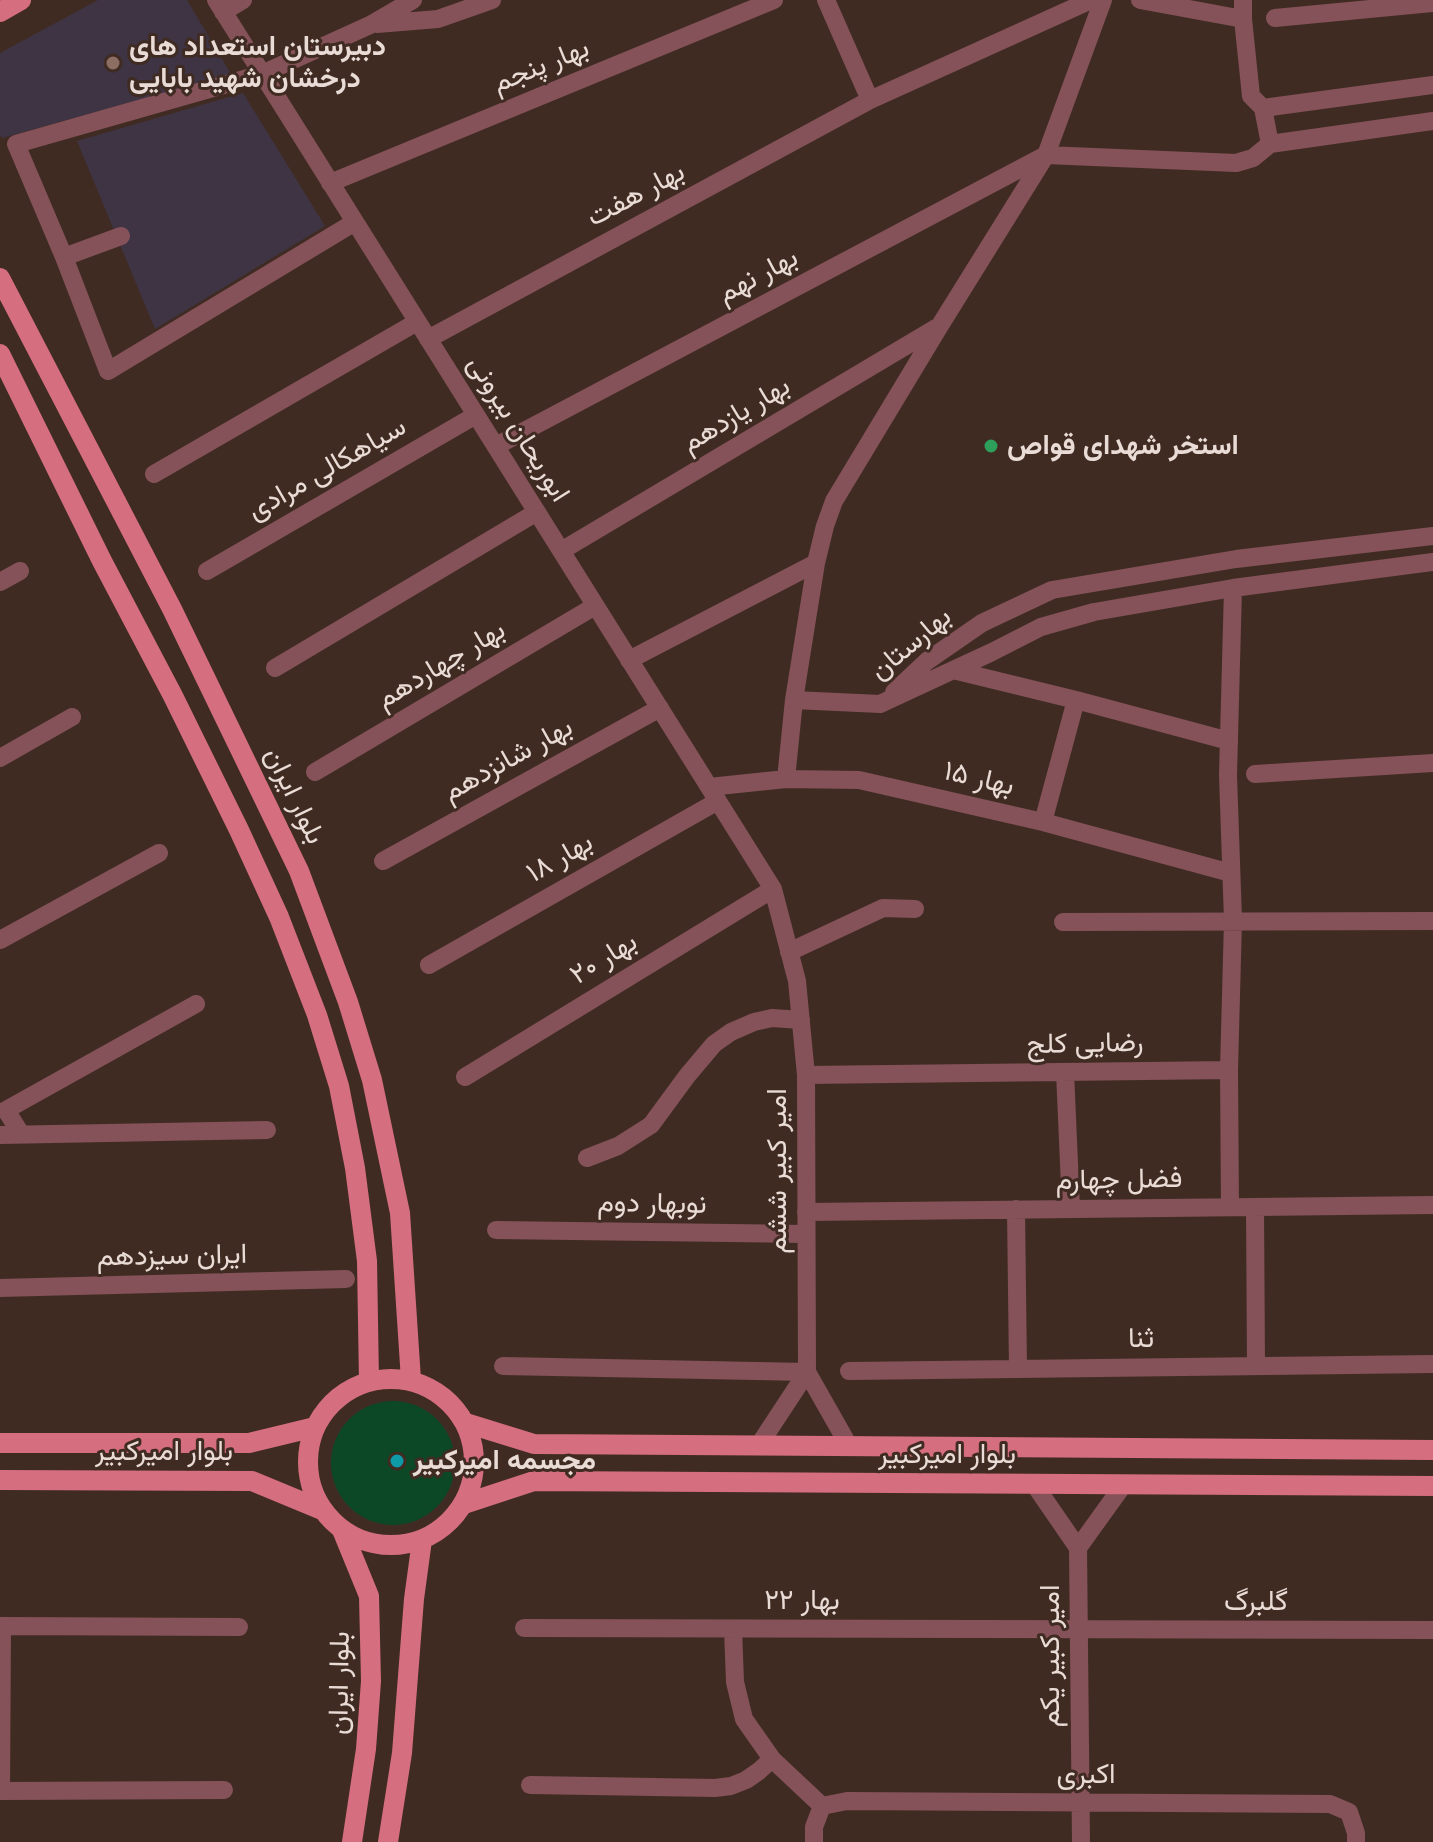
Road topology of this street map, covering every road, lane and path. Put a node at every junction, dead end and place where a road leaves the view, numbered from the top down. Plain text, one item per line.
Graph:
1 (21, 0) edge
2 (243, 0) edge
3 (413, 0) edge
4 (492, 0) edge
5 (774, 0) edge
6 (826, 0) edge
7 (1091, 0) edge
8 (1103, 0) edge
9 (1140, 0) edge
10 (1433, 3) edge
11 (219, 6) edge
12 (1243, 10) edge
13 (0, 12) edge
14 (1275, 18) dead end
15 (370, 25) junction
16 (262, 74) junction
17 (1433, 85) edge
18 (870, 100) junction
19 (1263, 108) junction
20 (1433, 121) edge
21 (1270, 144) junction
22 (1046, 155) junction
23 (330, 183) junction
24 (355, 222) junction
25 (121, 236) dead end
26 (64, 257) junction
27 (0, 278) edge
28 (417, 322) junction
29 (939, 327) junction
30 (428, 339) junction
31 (0, 354) edge
32 (476, 415) junction
33 (496, 446) junction
34 (154, 474) dead end
35 (537, 512) junction
36 (1433, 536) edge
37 (561, 551) junction
38 (1433, 562) edge
39 (816, 563) junction
40 (20, 571) dead end
41 (207, 571) dead end
42 (0, 582) edge
43 (1233, 588) junction
44 (595, 606) junction
45 (629, 660) junction
46 (275, 668) dead end
47 (953, 670) junction
48 (794, 700) junction
49 (1076, 700) junction
50 (880, 704) junction
51 (660, 708) junction
52 (72, 717) dead end
53 (1229, 741) junction
54 (0, 758) edge
55 (1433, 763) edge
56 (315, 772) dead end
57 (1255, 774) dead end
58 (786, 779) junction
59 (714, 794) junction
60 (1043, 822) junction
61 (159, 853) dead end
62 (383, 861) dead end
63 (1231, 873) junction
64 (773, 889) junction
65 (915, 909) dead end
66 (1233, 920) junction
67 (1433, 921) edge
68 (1063, 922) dead end
69 (0, 940) edge
70 (789, 952) junction
71 (429, 965) dead end
72 (196, 1004) dead end
73 (801, 1020) junction
74 (1229, 1070) junction
75 (1065, 1072) junction
76 (806, 1075) junction
77 (465, 1077) dead end
78 (267, 1130) dead end
79 (21, 1134) junction
80 (0, 1135) edge
81 (587, 1158) dead end
82 (1433, 1205) edge
83 (1230, 1207) junction
84 (1255, 1207) junction
85 (1016, 1209) junction
86 (1071, 1209) junction
87 (806, 1212) junction
88 (496, 1230) dead end
89 (806, 1234) junction
90 (346, 1279) dead end
91 (0, 1288) edge
92 (1433, 1364) edge
93 (503, 1366) dead end
94 (1256, 1366) junction
95 (1018, 1369) junction
96 (849, 1371) dead end
97 (807, 1372) junction
98 (411, 1380) junction
99 (369, 1381) junction
100 (466, 1423) junction
101 (315, 1427) junction
102 (0, 1443) edge
103 (759, 1445) junction
104 (849, 1446) junction
105 (1433, 1450) edge
106 (0, 1480) edge
107 (1034, 1484) junction
108 (1124, 1484) junction
109 (1433, 1486) edge
110 (464, 1504) junction
111 (322, 1510) junction
112 (342, 1530) junction
113 (422, 1540) junction
114 (1078, 1548) junction
115 (1, 1626) edge
116 (239, 1627) dead end
117 (524, 1628) dead end
118 (733, 1629) junction
119 (1433, 1630) edge
120 (1079, 1631) junction
121 (772, 1759) junction
122 (530, 1785) dead end
123 (224, 1790) dead end
124 (0, 1791) edge
125 (1081, 1803) junction
126 (822, 1806) junction
127 (352, 1842) edge
128 (388, 1842) edge
129 (814, 1842) edge
130 (1081, 1842) edge
131 (1356, 1842) edge

1 - 13 main road
2 - 11 street
3 - 15 street
4 - 15 street
5 - 23 street, بهار پنجم
6 - 18 street
7 - 18 street, بهار هفت
8 - 22 street
9 - 12 street
10 - 14 street
11 - 16 street, ابوریحان بیرونی
12 - 19 street
15 - 16 street
16 - 23 street, ابوریحان بیرونی
16 - 26 street
17 - 19 street
18 - 30 street, بهار هفت
19 - 21 street
20 - 21 street
21 - 22 street
22 - 29 street
22 - 33 street, بهار نهم
23 - 24 street, ابوریحان بیرونی
24 - 26 street
24 - 28 street, ابوریحان بیرونی
25 - 26 street
27 - 98 main road, بلوار ایران
28 - 30 street, ابوریحان بیرونی
28 - 34 street
29 - 37 street, بهار یازدهم
29 - 39 street
30 - 32 street, ابوریحان بیرونی
31 - 99 main road
32 - 33 street, ابوریحان بیرونی
32 - 41 street, سیاهکالی مرادی
33 - 35 street, ابوریحان بیرونی
35 - 37 street, ابوریحان بیرونی
35 - 46 street
36 - 50 street, بهارستان
37 - 44 street, ابوریحان بیرونی
38 - 43 street, بهارستان
39 - 45 street
39 - 48 street
40 - 42 street
43 - 47 street, بهارستان
43 - 53 street
44 - 45 street, ابوریحان بیرونی
44 - 56 street, بهار چهاردهم
45 - 51 street, ابوریحان بیرونی
47 - 49 street
47 - 50 street, بهارستان
48 - 50 street
48 - 58 street
49 - 53 street
49 - 60 street
51 - 59 street, ابوریحان بیرونی
51 - 62 street, بهار شانزدهم
52 - 54 street
53 - 63 street
55 - 57 street
58 - 59 street, بهار ۱۵
58 - 60 street, بهار ۱۵
59 - 64 street, ابوریحان بیرونی
59 - 71 street, بهار ۱۸
60 - 63 street, بهار ۱۵
61 - 69 street
63 - 66 street
64 - 70 street, امیر کبیر ششم
64 - 77 street, بهار ۲۰
65 - 70 street
66 - 67 street
66 - 68 street
66 - 74 street
70 - 73 street, امیر کبیر ششم
72 - 79 street
73 - 76 street, امیر کبیر ششم
73 - 81 street
74 - 75 street, رضایی کلج
74 - 83 street
75 - 76 street, رضایی کلج
75 - 86 street
76 - 87 street, امیر کبیر ششم
78 - 79 street
79 - 80 street
82 - 84 street, فضل چهارم
83 - 84 street, فضل چهارم
83 - 86 street, فضل چهارم
84 - 94 street
85 - 86 street, فضل چهارم
85 - 87 street, فضل چهارم
85 - 95 street
87 - 89 street, امیر کبیر ششم
88 - 89 street, نوبهار دوم
89 - 97 street, امیر کبیر ششم
90 - 91 street, ایران سیزدهم
92 - 94 street, ثنا
93 - 97 street
94 - 95 street, ثنا
95 - 96 street, ثنا
97 - 103 street
97 - 104 street, امیر کبیر ششم
98 - 99 main road
98 - 100 main road
99 - 101 main road
100 - 103 main road, بلوار امیرکبیر
100 - 110 main road
101 - 102 main road, بلوار امیرکبیر
101 - 111 main road
103 - 104 main road, بلوار امیرکبیر
104 - 105 main road, بلوار امیرکبیر
106 - 111 main road, بلوار امیرکبیر
107 - 108 main road, بلوار امیرکبیر
107 - 110 main road, بلوار امیرکبیر
107 - 114 street, امیر کبیر یکم
108 - 109 main road, بلوار امیرکبیر
108 - 114 street
110 - 113 main road
111 - 112 main road
112 - 113 main road
112 - 127 main road, بلوار ایران
113 - 128 main road
114 - 120 street, امیر کبیر یکم
115 - 116 street
115 - 124 street
117 - 118 street, بهار ۲۲
118 - 120 street, بهار ۲۲
118 - 121 street
119 - 120 street, گلبرگ
120 - 125 street, امیر کبیر یکم
121 - 122 street
121 - 126 street
123 - 124 street
125 - 126 street, اکبری
125 - 130 street, امیر کبیر یکم
125 - 131 street, اکبری
126 - 129 street

